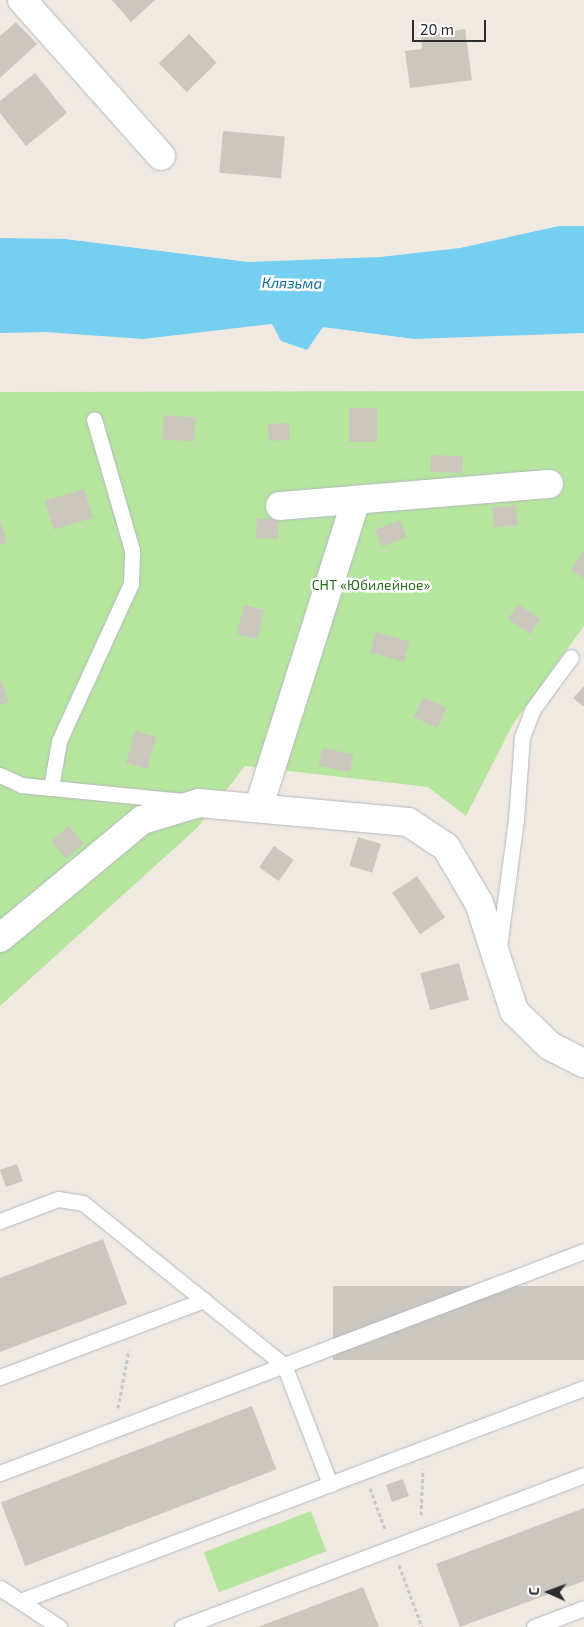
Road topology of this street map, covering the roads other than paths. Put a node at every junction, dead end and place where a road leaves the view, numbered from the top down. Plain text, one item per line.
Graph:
1 (22, 0) edge
2 (161, 156) dead end
3 (94, 419) dead end
4 (549, 484) dead end
5 (356, 500) junction
6 (280, 506) dead end
7 (571, 657) dead end
8 (0, 775) edge
9 (51, 788) junction
10 (199, 802) junction
11 (260, 806) junction
12 (0, 938) edge
13 (498, 959) junction
14 (584, 1063) edge
15 (1, 1216) edge
16 (584, 1251) edge
17 (204, 1300) junction
18 (284, 1365) junction
19 (0, 1377) edge
20 (584, 1388) edge
21 (0, 1473) edge
22 (584, 1475) edge
23 (330, 1484) junction
24 (0, 1588) edge
25 (20, 1602) junction
26 (584, 1608) edge
27 (59, 1627) edge
28 (182, 1627) edge
29 (534, 1627) edge

1 - 2 street
3 - 9 lane
4 - 5 street
5 - 6 street
5 - 11 street
7 - 13 lane
8 - 9 lane
9 - 10 lane
10 - 11 street
10 - 12 street
11 - 13 street
13 - 14 street
15 - 17 lane
16 - 18 lane
17 - 18 lane
17 - 19 lane
18 - 21 lane
18 - 23 lane
20 - 23 lane
22 - 28 lane
23 - 25 lane
24 - 25 lane
25 - 27 lane
26 - 29 lane

